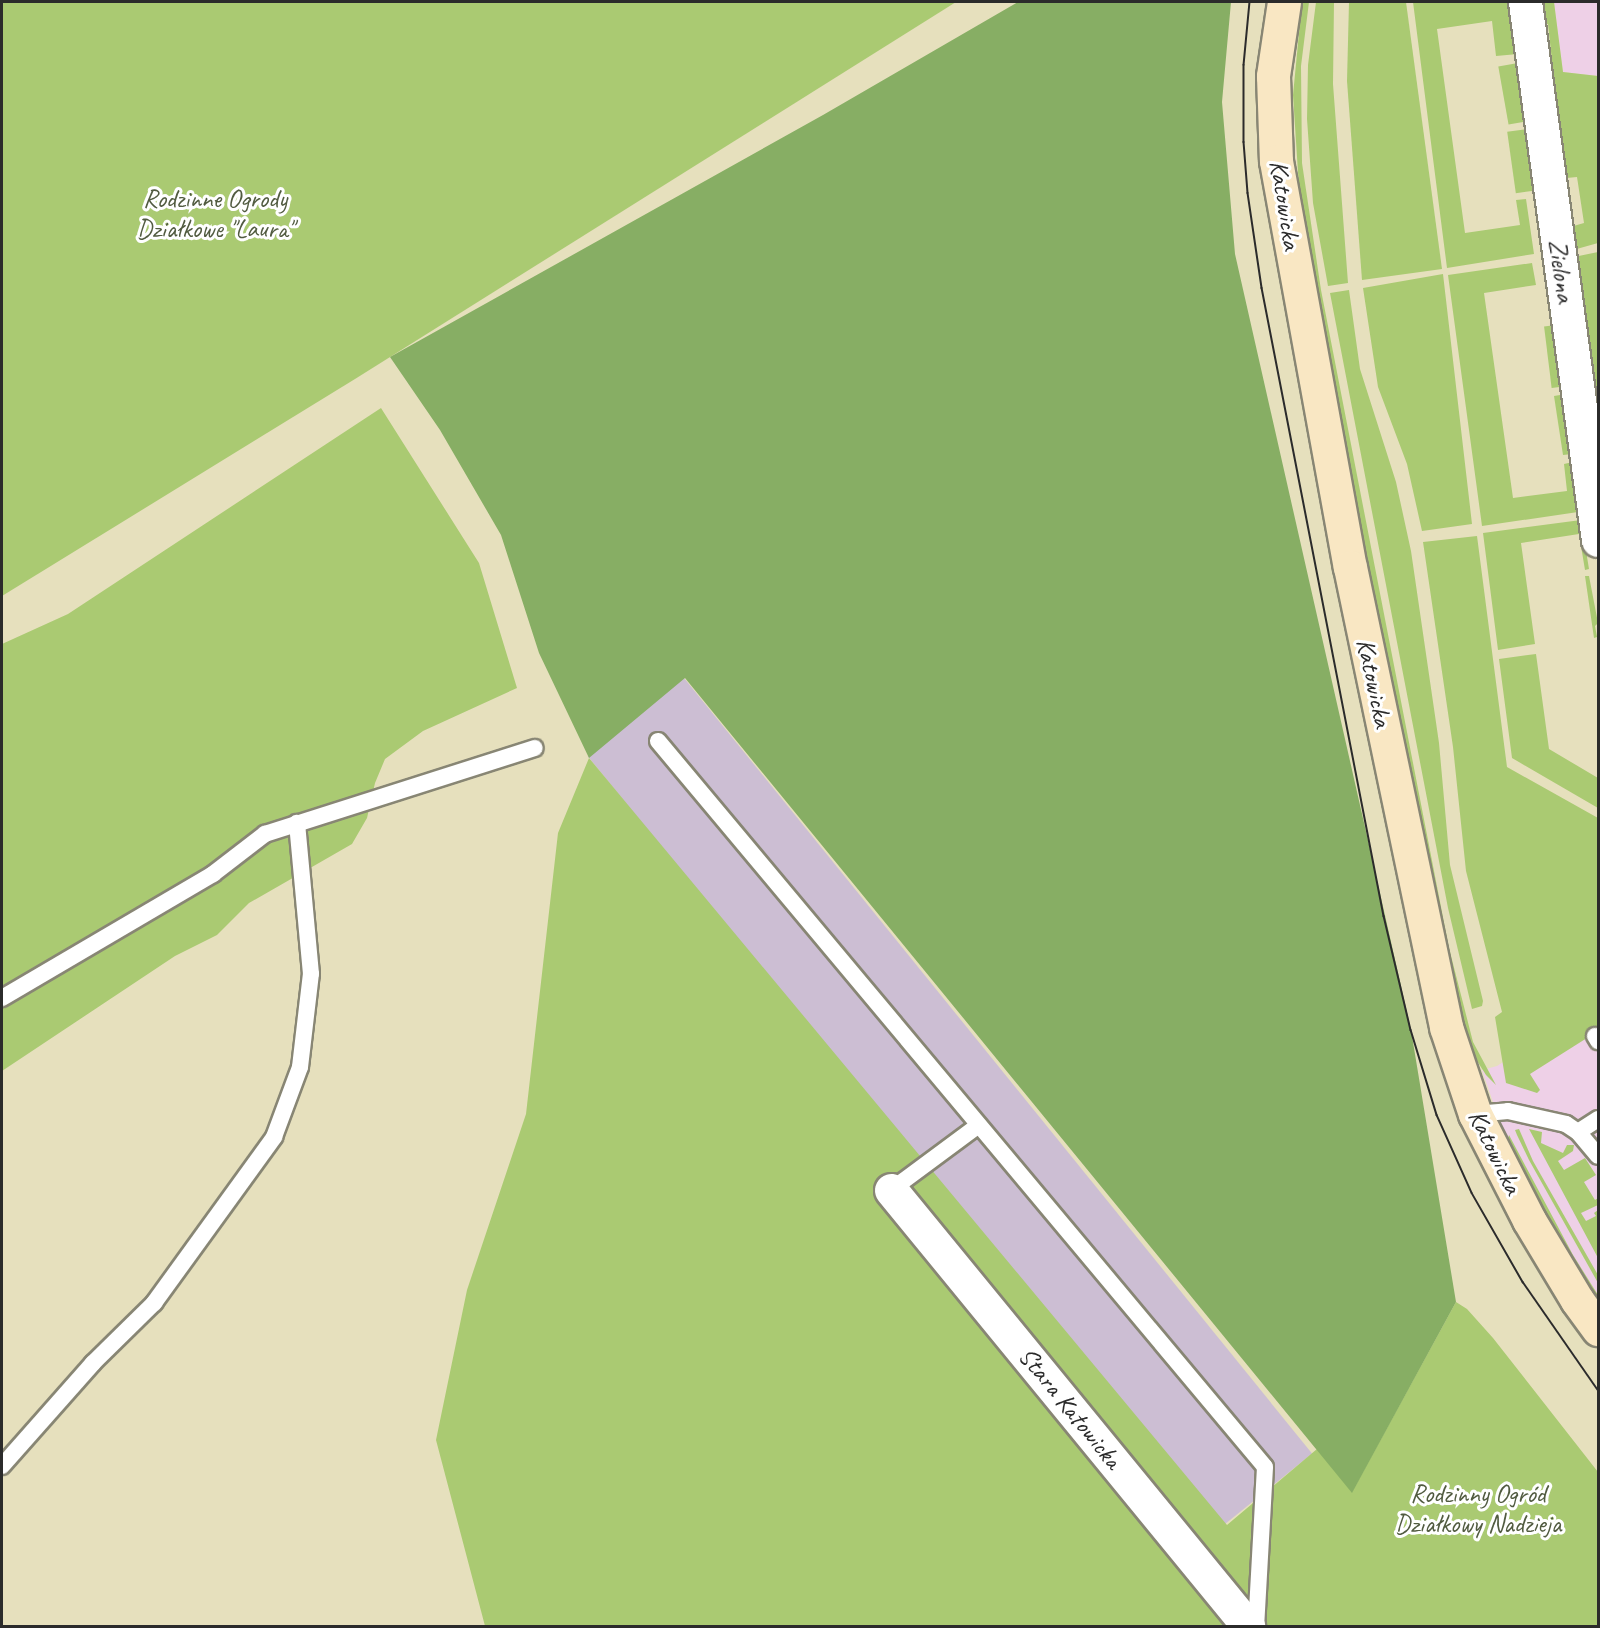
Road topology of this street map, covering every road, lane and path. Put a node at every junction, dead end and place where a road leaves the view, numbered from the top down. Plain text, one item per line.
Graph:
1 (1284, 2) edge
2 (1525, 2) edge
3 (1594, 472) edge
4 (1599, 540) edge
5 (658, 741) dead end
6 (535, 748) dead end
7 (297, 823) junction
8 (2, 998) edge
9 (1475, 1114) junction
10 (1599, 1119) edge
11 (980, 1125) junction
12 (1578, 1132) junction
13 (1599, 1156) edge
14 (891, 1190) joint
15 (1599, 1329) edge
16 (2, 1466) edge
17 (1248, 1626) edge
18 (1256, 1626) edge

1 - 9 main road, Katowicka
2 - 3 street, Zielona
3 - 4 street, Zielona
5 - 11 lane
6 - 7 lane
7 - 8 lane
7 - 16 lane
9 - 12 lane
9 - 15 main road, Katowicka
10 - 12 lane
11 - 14 lane
11 - 18 lane
12 - 13 lane
14 - 17 street, Stara Katowicka

